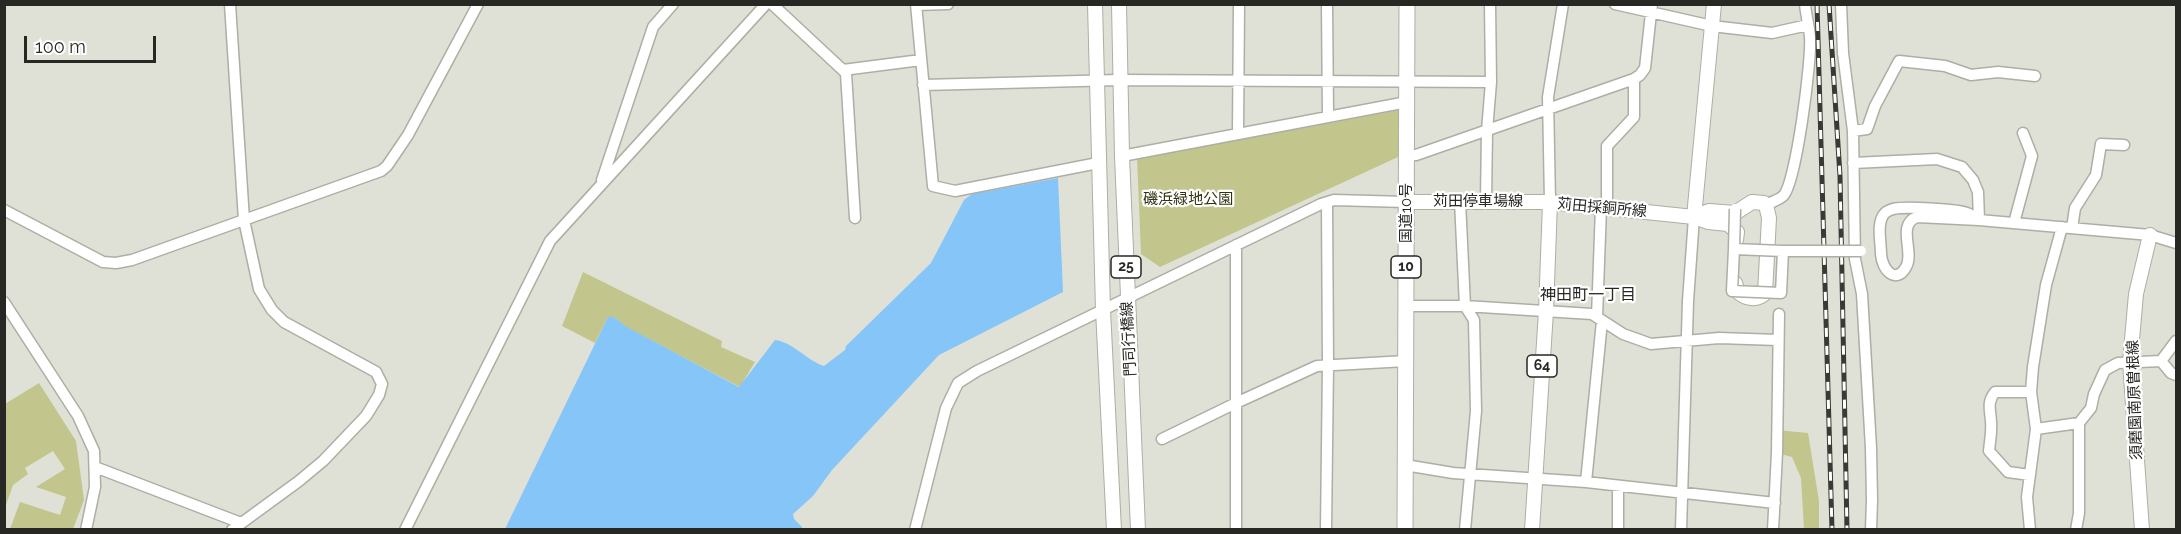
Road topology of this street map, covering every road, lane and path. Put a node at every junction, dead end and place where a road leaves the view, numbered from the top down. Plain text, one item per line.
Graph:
1 (230, 4) edge
2 (478, 4) edge
3 (673, 4) edge
4 (766, 4) edge
5 (772, 4) edge
6 (948, 4) edge
7 (1095, 4) edge
8 (1119, 4) edge
9 (1239, 4) edge
10 (1327, 4) edge
11 (1407, 4) edge
12 (1417, 4) edge
13 (1490, 4) edge
14 (1563, 4) edge
15 (1615, 4) edge
16 (1714, 4) edge
17 (1805, 4) edge
18 (1841, 4) edge
19 (916, 5) edge
20 (1651, 8) edge
21 (1808, 25) junction
22 (1712, 26) junction
23 (921, 60) junction
24 (843, 70) junction
25 (2035, 75) dead end
26 (1634, 79) junction
27 (1096, 80) junction
28 (1119, 80) junction
29 (1238, 81) junction
30 (1328, 82) junction
31 (1412, 82) junction
32 (1491, 82) junction
33 (923, 85) junction
34 (1407, 102) junction
35 (1549, 108) junction
36 (1328, 116) junction
37 (1486, 130) junction
38 (1853, 131) junction
39 (2023, 133) dead end
40 (1238, 134) junction
41 (2124, 145) dead end
42 (1411, 155) junction
43 (1122, 156) junction
44 (1098, 163) junction
45 (1853, 163) junction
46 (600, 186) junction
47 (1460, 201) junction
48 (1486, 201) junction
49 (1327, 202) junction
50 (1411, 202) junction
51 (1551, 202) junction
52 (1766, 205) junction
53 (1604, 208) junction
54 (1736, 209) dead end
55 (4, 210) edge
56 (1694, 217) junction
57 (855, 218) dead end
58 (244, 220) junction
59 (1979, 220) junction
60 (2014, 223) junction
61 (2067, 228) junction
62 (2150, 235) junction
63 (2176, 243) edge
64 (1236, 245) junction
65 (1734, 249) junction
66 (1783, 251) junction
67 (1861, 251) dead end
68 (1127, 298) junction
69 (4, 302) edge
70 (1410, 305) junction
71 (1466, 306) junction
72 (1103, 310) junction
73 (1546, 311) junction
74 (1779, 314) dead end
75 (1600, 319) junction
76 (1778, 340) junction
77 (1687, 341) junction
78 (2176, 341) edge
79 (2161, 360) junction
80 (1406, 362) junction
81 (2130, 362) junction
82 (1328, 366) junction
83 (2176, 375) edge
84 (2031, 392) junction
85 (1236, 403) junction
86 (2079, 423) junction
87 (2036, 429) junction
88 (1162, 439) dead end
89 (1409, 466) junction
90 (95, 467) junction
91 (1472, 474) junction
92 (2030, 475) junction
93 (1535, 480) junction
94 (1586, 482) junction
95 (1618, 486) junction
96 (1682, 494) junction
97 (1775, 503) junction
98 (237, 526) edge
99 (86, 530) edge
100 (405, 530) edge
101 (915, 530) edge
102 (1114, 530) edge
103 (1138, 530) edge
104 (1236, 530) edge
105 (1326, 530) edge
106 (1405, 530) edge
107 (1413, 530) edge
108 (1465, 530) edge
109 (1532, 530) edge
110 (1618, 530) edge
111 (1681, 530) edge
112 (1773, 530) edge
113 (1871, 530) edge
114 (2030, 530) edge
115 (2076, 530) edge
116 (2142, 530) edge

1 - 58 street
2 - 58 street
3 - 46 street
4 - 46 street
5 - 24 street
6 - 19 street
7 - 27 main road, 門司行橋線 / 25
8 - 28 main road, 門司行橋線 / 25
9 - 29 street
10 - 30 street
11 - 31 highway, 国道10号 / 10
12 - 31 highway, 国道10号 / 10
13 - 32 street
14 - 35 street
15 - 20 street
16 - 22 main road
17 - 21 street
18 - 38 street
19 - 23 street
20 - 22 street
20 - 26 street
21 - 22 street
21 - 52 street
22 - 56 main road
23 - 24 street
23 - 33 street
24 - 57 street
25 - 38 street
26 - 35 street
26 - 53 street
27 - 28 street
27 - 33 street
27 - 44 main road, 門司行橋線 / 25
28 - 29 street
28 - 43 main road, 門司行橋線 / 25
29 - 30 street
29 - 40 street
30 - 31 street
30 - 36 street
31 - 32 street
31 - 34 highway, 国道10号 / 10
31 - 42 highway, 国道10号 / 10
32 - 37 street
33 - 44 street
34 - 36 street
34 - 42 highway, 国道10号 / 10
35 - 37 street
35 - 51 street
36 - 40 street
37 - 42 street
37 - 48 street
38 - 45 street
39 - 60 street
40 - 43 street
41 - 61 street
42 - 50 highway, 国道10号 / 10
43 - 68 main road, 門司行橋線 / 25
44 - 72 main road, 門司行橋線 / 25
45 - 59 street
45 - 113 street
46 - 100 street
47 - 48 main road, 苅田停車場線
47 - 50 main road, 苅田停車場線
47 - 71 street
48 - 51 main road, 苅田停車場線
49 - 50 street
49 - 64 street
49 - 82 street
50 - 70 highway, 国道10号 / 10
51 - 53 main road, 苅田採銅所線
51 - 73 main road, 苅田採銅所線 / 64
52 - 56 main road
52 - 56 main road
53 - 56 main road, 苅田採銅所線
53 - 75 street
54 - 65 street, bridge
55 - 58 street
56 - 77 street
58 - 98 street
59 - 59 street
59 - 60 street
60 - 61 street
61 - 62 street
61 - 84 street
62 - 63 street
62 - 81 main road, 須磨園南原曽根線
64 - 68 street
64 - 85 street
65 - 66 street, bridge
65 - 66 street, bridge
66 - 67 street, bridge
68 - 72 street
68 - 103 main road, 門司行橋線 / 25
69 - 90 street
70 - 71 street
70 - 80 highway, 国道10号 / 10
70 - 89 highway, 国道10号 / 10
71 - 73 street
71 - 91 street
72 - 101 street
72 - 102 main road, 門司行橋線 / 25
73 - 75 street
73 - 93 main road, 苅田採銅所線 / 64
74 - 76 street
75 - 77 street
75 - 94 street
76 - 77 street
76 - 97 street
77 - 96 street
78 - 79 street
79 - 81 street
79 - 83 street
80 - 82 street
80 - 89 highway, 国道10号 / 10
81 - 86 street
81 - 116 main road, 須磨園南原曽根線
82 - 85 street
82 - 105 street
84 - 87 street
84 - 92 street
85 - 88 street
85 - 104 street
86 - 87 street
86 - 115 street
87 - 92 street
89 - 91 street
89 - 106 highway, 国道10号 / 10
89 - 107 highway, 国道10号 / 10
90 - 98 street
90 - 99 street
91 - 93 street
91 - 108 street
92 - 114 street
93 - 94 street
93 - 109 main road, 苅田採銅所線 / 64
94 - 95 street
95 - 96 street
95 - 110 street
96 - 97 street
96 - 111 street
97 - 112 street

